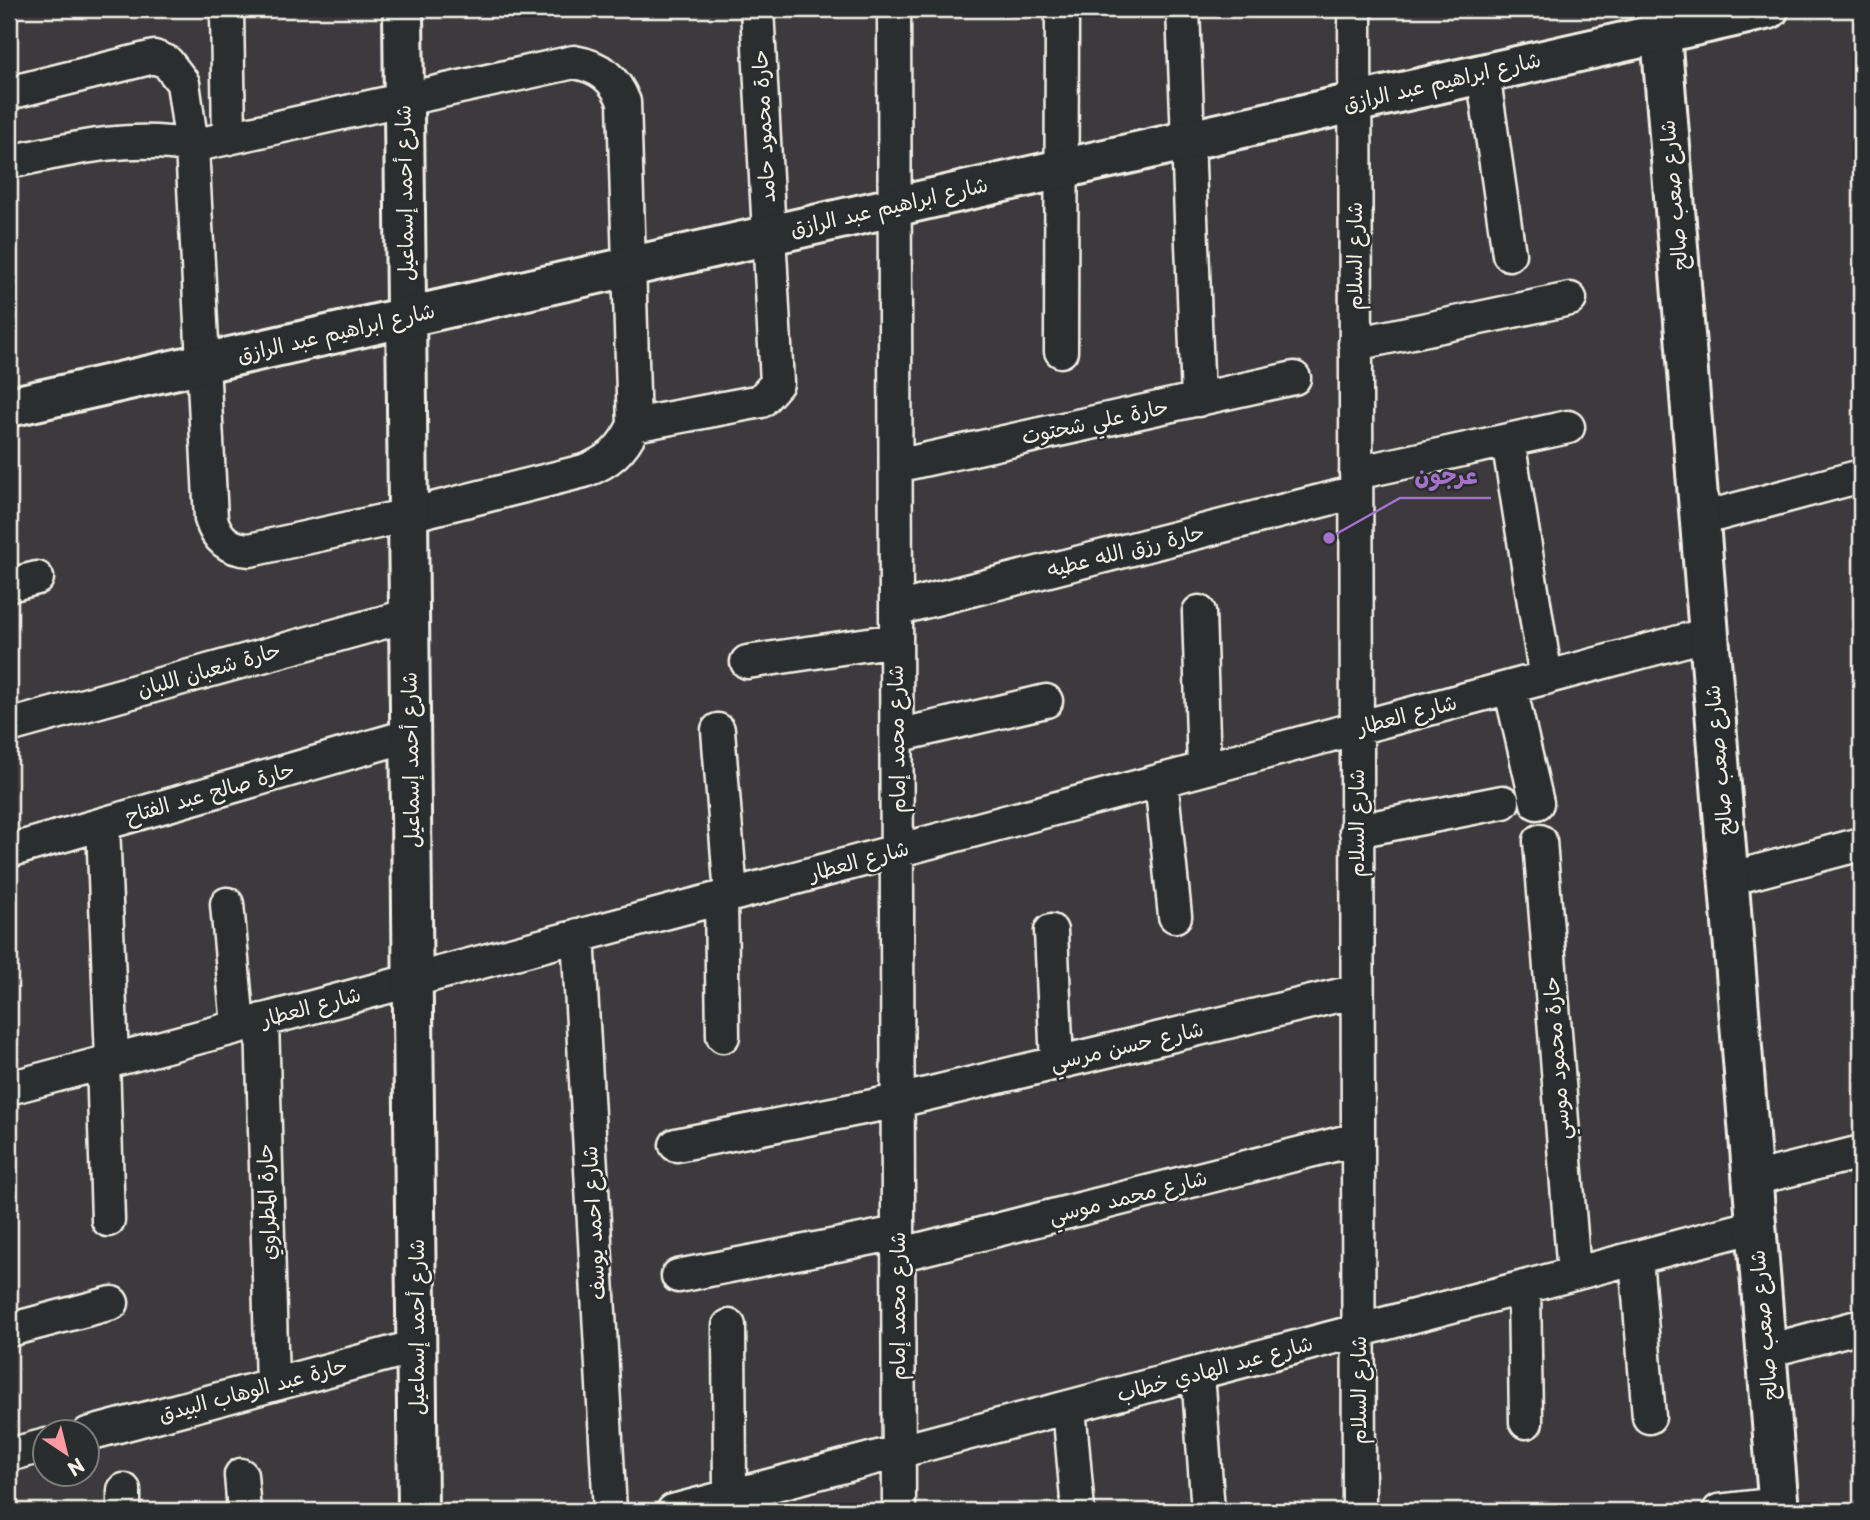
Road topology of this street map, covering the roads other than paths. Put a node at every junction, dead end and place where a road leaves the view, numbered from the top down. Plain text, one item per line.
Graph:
1 (757, 9) edge
2 (894, 9) edge
3 (1183, 9) edge
4 (1355, 9) edge
5 (1769, 9) edge
6 (227, 10) edge
7 (407, 10) edge
8 (1062, 11) dead end
9 (1660, 21) edge
10 (1483, 73) junction
11 (9, 93) edge
12 (404, 100) junction
13 (1355, 102) junction
14 (229, 138) junction
15 (1188, 140) junction
16 (192, 146) junction
17 (9, 162) edge
18 (1061, 168) junction
19 (895, 206) junction
20 (769, 234) junction
21 (1509, 254) dead end
22 (630, 266) junction
23 (1570, 299) dead end
24 (407, 317) junction
25 (1355, 344) junction
26 (1060, 351) dead end
27 (201, 363) junction
28 (1294, 378) dead end
29 (1198, 400) junction
30 (9, 407) edge
31 (634, 425) junction
32 (1568, 427) dead end
33 (1508, 440) junction
34 (896, 466) junction
35 (1356, 483) junction
36 (1860, 484) edge
37 (409, 515) junction
38 (1700, 519) junction
39 (1199, 612) dead end
40 (410, 615) junction
41 (896, 624) junction
42 (1709, 634) junction
43 (747, 662) dead end
44 (1546, 678) junction
45 (1510, 687) junction
46 (1046, 701) dead end
47 (9, 726) edge
48 (1357, 728) junction
49 (719, 730) dead end
50 (411, 736) junction
51 (897, 736) junction
52 (1204, 768) junction
53 (1161, 780) junction
54 (1503, 802) dead end
55 (1537, 803) dead end
56 (103, 824) junction
57 (1356, 831) junction
58 (1540, 841) dead end
59 (1861, 844) edge
60 (898, 850) junction
61 (9, 851) edge
62 (1729, 879) junction
63 (725, 896) junction
64 (227, 904) dead end
65 (1175, 916) dead end
66 (1051, 931) dead end
67 (578, 935) junction
68 (414, 979) junction
69 (1357, 991) junction
70 (250, 1023) junction
71 (723, 1036) dead end
72 (108, 1061) junction
73 (1057, 1063) junction
74 (9, 1088) edge
75 (898, 1101) junction
76 (1357, 1139) junction
77 (676, 1145) dead end
78 (1861, 1152) edge
79 (1753, 1179) junction
80 (108, 1220) dead end
81 (1756, 1226) junction
82 (898, 1244) junction
83 (1636, 1258) junction
84 (1574, 1274) junction
85 (678, 1276) dead end
86 (1524, 1287) junction
87 (112, 1303) dead end
88 (729, 1326) dead end
89 (1861, 1326) edge
90 (9, 1330) edge
91 (1360, 1331) junction
92 (418, 1346) junction
93 (1767, 1351) junction
94 (1198, 1373) junction
95 (272, 1385) junction
96 (1069, 1407) junction
97 (1649, 1417) dead end
98 (1527, 1422) dead end
99 (102, 1430) edge
100 (32, 1449) edge
101 (899, 1452) junction
102 (9, 1455) edge
103 (241, 1475) dead end
104 (726, 1502) edge
105 (1779, 1508) edge
106 (244, 1511) edge
107 (418, 1511) edge
108 (610, 1511) edge
109 (673, 1511) edge
110 (899, 1511) edge
111 (1078, 1511) edge
112 (1209, 1511) edge
113 (1359, 1511) edge
114 (1719, 1511) edge

1 - 20 street, حارة محمود حامد
2 - 19 street, شارع محمد إمام
3 - 15 street
4 - 13 street, شارع السلام
5 - 9 street, شارع ابراهيم عبد الرازق
6 - 14 street
7 - 12 street, شارع أحمد إسماعيل
8 - 18 street
9 - 10 street, شارع ابراهيم عبد الرازق
9 - 38 street, شارع صعب صالح
10 - 13 street, شارع ابراهيم عبد الرازق
10 - 21 street
11 - 16 street
12 - 14 street
12 - 22 street
12 - 24 street, شارع أحمد إسماعيل
13 - 15 street, شارع ابراهيم عبد الرازق
13 - 25 street, شارع السلام
14 - 16 street
15 - 18 street, شارع ابراهيم عبد الرازق
15 - 29 street
16 - 17 street
16 - 27 street
18 - 19 street, شارع ابراهيم عبد الرازق
18 - 26 street
19 - 20 street, شارع ابراهيم عبد الرازق
19 - 34 street, شارع محمد إمام
20 - 22 street, شارع ابراهيم عبد الرازق
20 - 31 street, حارة محمود حامد
22 - 24 street, شارع ابراهيم عبد الرازق
22 - 31 street
23 - 25 street
24 - 27 street, شارع ابراهيم عبد الرازق
24 - 37 street, شارع أحمد إسماعيل
25 - 35 street, شارع السلام
27 - 30 street, شارع ابراهيم عبد الرازق
27 - 37 street
28 - 29 street, حارة علي شحتوت
29 - 34 street, حارة علي شحتوت
31 - 37 street
32 - 33 street, حارة رزق الله عطيه
33 - 35 street, حارة رزق الله عطيه
33 - 44 street
34 - 41 street, شارع محمد إمام
35 - 41 street, حارة رزق الله عطيه
35 - 48 street, شارع السلام
36 - 38 street
37 - 40 street, شارع أحمد إسماعيل
38 - 42 street, شارع صعب صالح
39 - 52 street
40 - 47 street, حارة شعبان اللبان
40 - 50 street, شارع أحمد إسماعيل
41 - 43 street, حارة رزق الله عطيه
41 - 51 street, شارع محمد إمام
42 - 44 street, شارع العطار
42 - 62 street, شارع صعب صالح
44 - 45 street, شارع العطار
45 - 48 street, شارع العطار
45 - 55 street
46 - 51 street
48 - 52 street, شارع العطار
48 - 57 street, شارع السلام
49 - 63 street
50 - 56 street, حارة صالح عبد الفتاح
50 - 68 street, شارع أحمد إسماعيل
51 - 60 street, شارع محمد إمام
52 - 53 street, شارع العطار
53 - 60 street, شارع العطار
53 - 65 street
54 - 57 street
56 - 61 street, حارة صالح عبد الفتاح
56 - 72 street
57 - 69 street, شارع السلام
58 - 84 street, حارة محمود موسي
59 - 62 street
60 - 63 street, شارع العطار
60 - 75 street, شارع محمد إمام
62 - 79 street, شارع صعب صالح
63 - 67 street, شارع العطار
63 - 71 street
64 - 70 street, حارة المطراوي
66 - 73 street
67 - 68 street, شارع العطار
67 - 108 street, شارع احمد يوسف
68 - 70 street, شارع العطار
68 - 92 street, شارع أحمد إسماعيل
69 - 73 street, شارع حسن مرسي
69 - 76 street, شارع السلام
70 - 72 street, شارع العطار
70 - 95 street, حارة المطراوي
72 - 74 street, شارع العطار
72 - 80 street
73 - 75 street, شارع حسن مرسي
75 - 77 street, شارع حسن مرسي
75 - 82 street, شارع محمد إمام
76 - 82 street, شارع محمد موسي
76 - 91 street, شارع السلام
78 - 79 street
79 - 81 street, شارع صعب صالح
81 - 83 street, شارع عبد الهادي خطاب
81 - 93 street, شارع صعب صالح
82 - 85 street, شارع محمد موسي
82 - 101 street, شارع محمد إمام
83 - 84 street, شارع عبد الهادي خطاب
83 - 97 street
84 - 86 street, شارع عبد الهادي خطاب
86 - 91 street, شارع عبد الهادي خطاب
86 - 98 street
87 - 90 street
88 - 104 street
89 - 93 street
91 - 94 street, شارع عبد الهادي خطاب
91 - 113 street, شارع السلام
92 - 95 street, حارة عبد الوهاب البيدق
92 - 107 street, شارع أحمد إسماعيل
93 - 105 street, شارع صعب صالح
94 - 96 street, شارع عبد الهادي خطاب
94 - 112 street
95 - 99 street, حارة عبد الوهاب البيدق
96 - 101 street, شارع عبد الهادي خطاب
96 - 111 street
100 - 102 street
101 - 104 street, شارع عبد الهادي خطاب
101 - 110 street, شارع محمد إمام
103 - 106 street
104 - 109 street, شارع عبد الهادي خطاب
105 - 114 street

